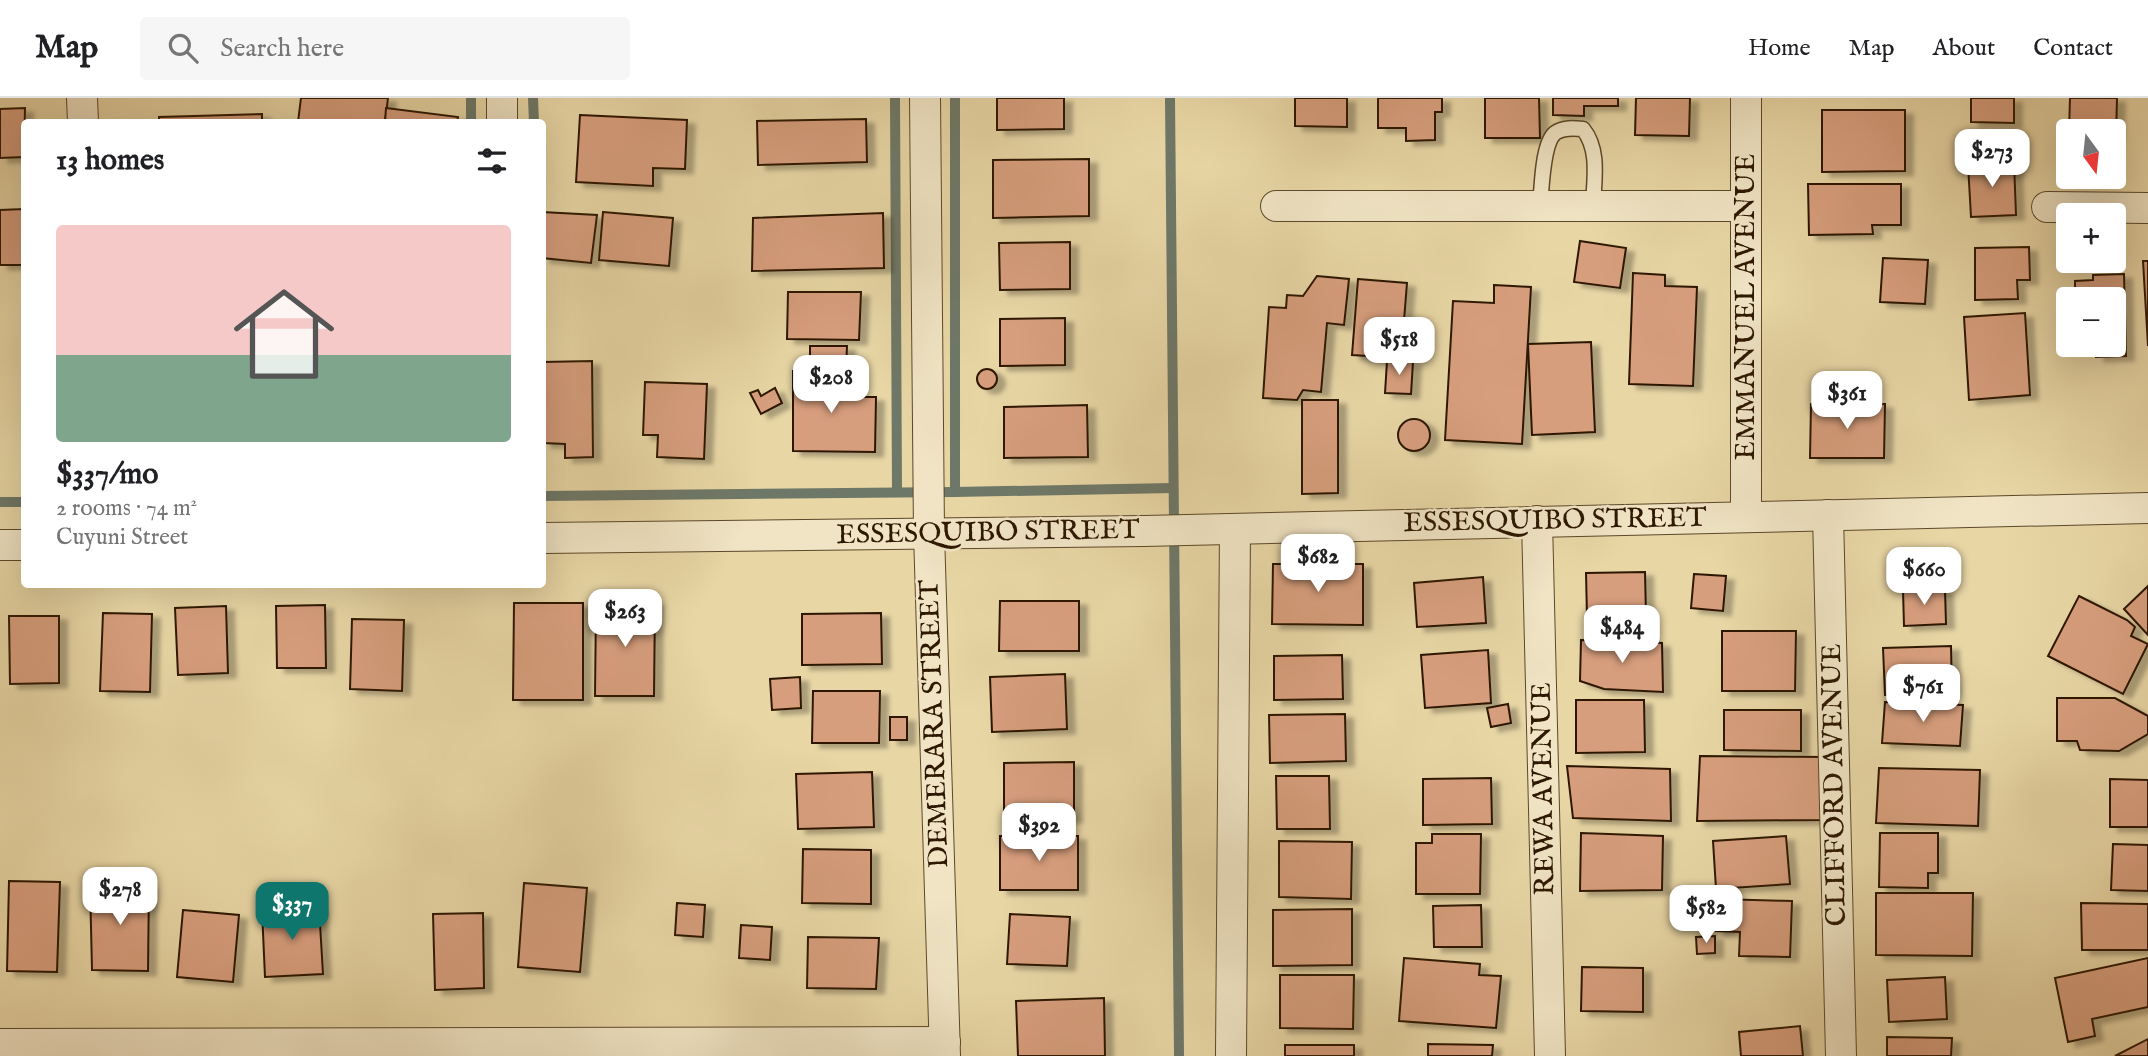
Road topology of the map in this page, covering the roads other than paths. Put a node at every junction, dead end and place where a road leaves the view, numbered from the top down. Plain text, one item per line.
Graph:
1 (82, 98) edge
2 (502, 98) edge
3 (925, 98) edge
4 (1746, 98) edge
5 (83, 119) edge
6 (502, 119) edge
7 (1540, 205) junction
8 (1276, 206) dead end
9 (1593, 206) junction
10 (1746, 206) junction
11 (2047, 207) dead end
12 (2148, 208) edge
13 (2148, 508) edge
14 (1828, 515) junction
15 (1746, 517) junction
16 (1537, 521) junction
17 (1221, 529) junction
18 (929, 533) junction
19 (546, 538) edge
20 (0, 545) edge
21 (21, 545) edge
22 (0, 1044) edge
23 (945, 1049) edge
24 (1231, 1056) edge
25 (1550, 1056) edge
26 (1841, 1056) edge

1 - 5 street
2 - 6 street
3 - 18 street, DEMERARA STREET
4 - 10 street, EMMANUEL AVENUE
7 - 8 street
7 - 9 street
7 - 9 lane
9 - 10 street
10 - 15 street, EMMANUEL AVENUE
11 - 12 street
13 - 14 street, ESSESQUIBO STREET
14 - 15 street, ESSESQUIBO STREET
14 - 26 street, CLIFFORD AVENUE
15 - 16 street, ESSESQUIBO STREET
16 - 17 street, ESSESQUIBO STREET
16 - 25 street, REWA AVENUE
17 - 18 street, ESSESQUIBO STREET
17 - 24 street
18 - 19 street, ESSESQUIBO STREET
18 - 23 street, DEMERARA STREET
20 - 21 street
22 - 23 street

